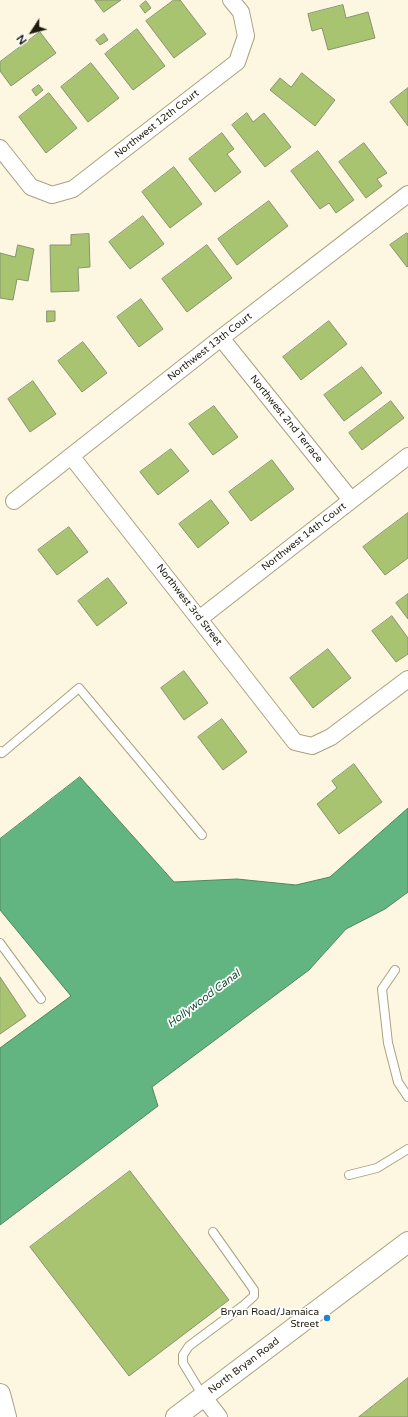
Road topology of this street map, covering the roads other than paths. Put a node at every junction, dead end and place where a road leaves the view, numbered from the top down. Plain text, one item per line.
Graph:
1 (231, 0) edge
2 (0, 148) edge
3 (408, 194) edge
4 (221, 338) junction
5 (71, 456) junction
6 (408, 456) edge
7 (14, 500) dead end
8 (351, 500) junction
9 (200, 618) junction
10 (408, 679) edge
11 (0, 751) edge
12 (202, 834) dead end
13 (0, 943) edge
14 (395, 970) dead end
15 (41, 999) dead end
16 (408, 1097) edge
17 (408, 1149) edge
18 (349, 1175) dead end
19 (213, 1232) dead end
20 (408, 1242) edge
21 (0, 1394) edge
22 (203, 1396) junction
23 (6, 1417) edge
24 (176, 1417) edge
25 (219, 1417) edge

1 - 2 street, Northwest 12th Court
3 - 4 street, Northwest 13th Court
4 - 5 street, Northwest 13th Court
4 - 8 street, Northwest 2nd Terrace
5 - 7 street, Northwest 13th Court
5 - 9 street, Northwest 3rd Street
6 - 8 street, Northwest 14th Court
8 - 9 street, Northwest 14th Court
9 - 10 street, Northwest 3rd Street
11 - 12 lane
13 - 15 lane
14 - 16 lane
17 - 18 lane
19 - 22 lane
20 - 22 street, North Bryan Road
21 - 23 street
22 - 24 street, North Bryan Road
22 - 25 street

